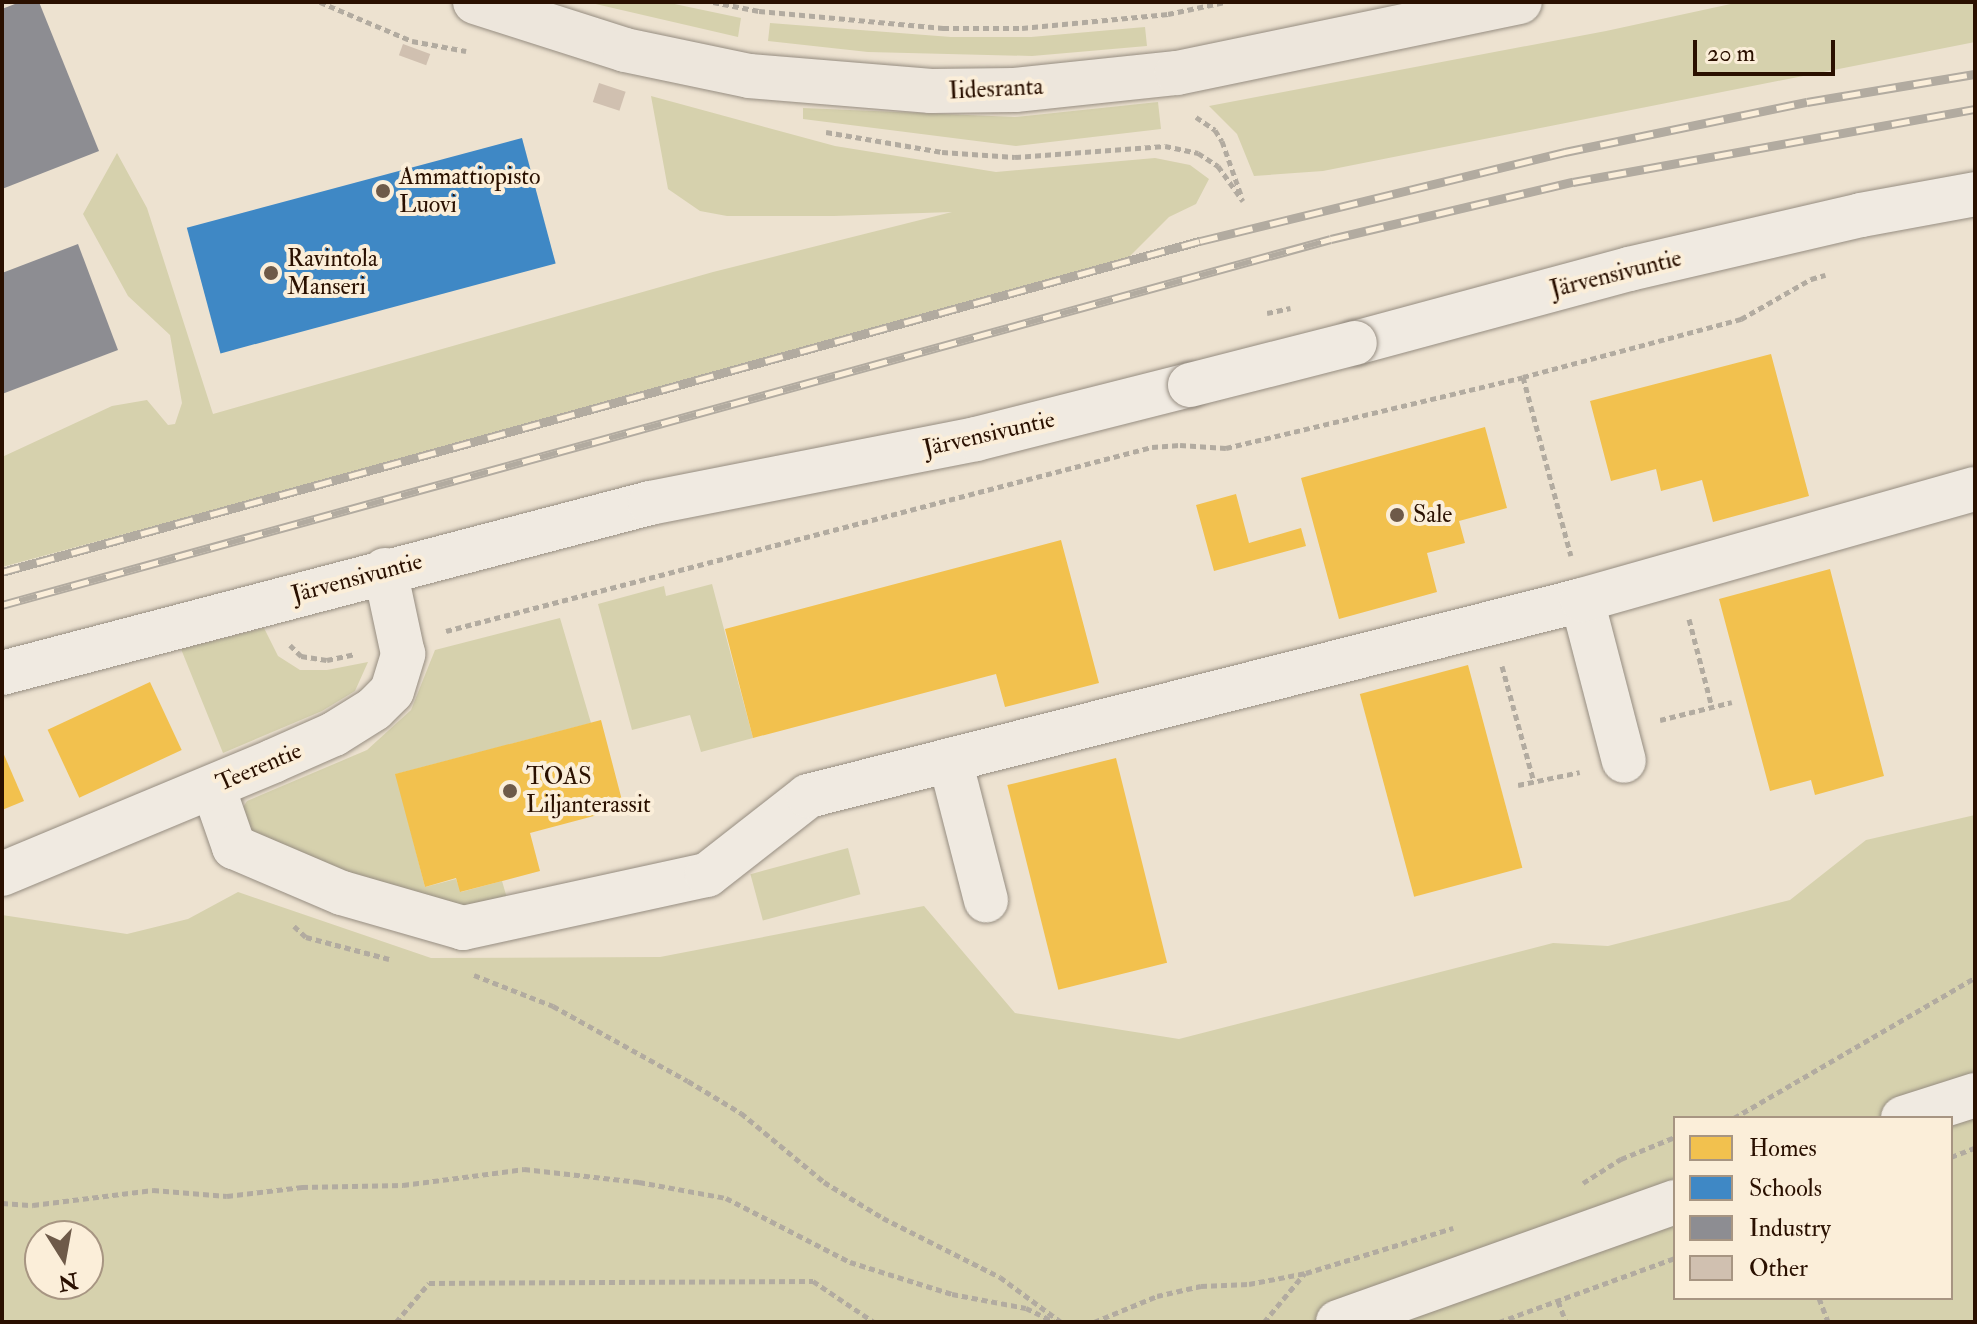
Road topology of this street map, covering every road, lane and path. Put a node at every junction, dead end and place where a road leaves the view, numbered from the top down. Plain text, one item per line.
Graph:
1 (475, 2) edge
2 (713, 2) edge
3 (1225, 2) edge
4 (1520, 2) edge
5 (745, 5) edge
6 (1183, 112) dead end
7 (815, 130) dead end
8 (1975, 194) edge
9 (1832, 273) dead end
10 (1523, 377) junction
11 (1975, 489) edge
12 (385, 570) junction
13 (1677, 573) junction
14 (1582, 600) junction
15 (1490, 623) junction
16 (441, 633) dead end
17 (2, 673) edge
18 (1732, 702) dead end
19 (1712, 707) junction
20 (1620, 746) junction
21 (950, 760) junction
22 (1534, 782) junction
23 (1518, 785) dead end
24 (213, 787) junction
25 (2, 874) edge
26 (986, 900) dead end
27 (285, 918) dead end
28 (395, 960) dead end
29 (468, 974) dead end
30 (1975, 978) edge
31 (1975, 1095) edge
32 (1737, 1116) edge
33 (1909, 1116) edge
34 (1673, 1138) edge
35 (1975, 1148) edge
36 (1953, 1156) edge
37 (1568, 1188) dead end
38 (2, 1203) edge
39 (1673, 1203) edge
40 (1469, 1223) dead end
41 (1673, 1259) edge
42 (1306, 1273) junction
43 (1820, 1300) edge
44 (1558, 1301) junction
45 (396, 1322) edge
46 (874, 1322) edge
47 (1058, 1322) edge
48 (1094, 1322) edge
49 (1264, 1322) edge
50 (1338, 1322) edge
51 (1499, 1322) edge
52 (1566, 1322) edge
53 (1828, 1322) edge

1 - 4 main road, Iidesranta
2 - 5 path
3 - 5 path
6 - 7 path
8 - 12 street, Järvensivuntie, bridge
9 - 10 path
10 - 14 path
10 - 16 path
11 - 13 street
12 - 17 street, Järvensivuntie
12 - 24 street, Teerentie
13 - 14 street
13 - 19 path
14 - 15 street
14 - 20 street
15 - 21 street
15 - 22 path
18 - 19 path
19 - 20 path
20 - 22 path
21 - 24 street
21 - 26 street
22 - 23 path
24 - 25 street, Teerentie
27 - 28 path
29 - 47 path
30 - 32 path
31 - 33 street
34 - 37 path
35 - 36 path
38 - 47 path
39 - 50 street
40 - 42 path
41 - 44 path
42 - 48 path
42 - 49 path
43 - 53 path
44 - 51 path
44 - 52 path
45 - 46 path

